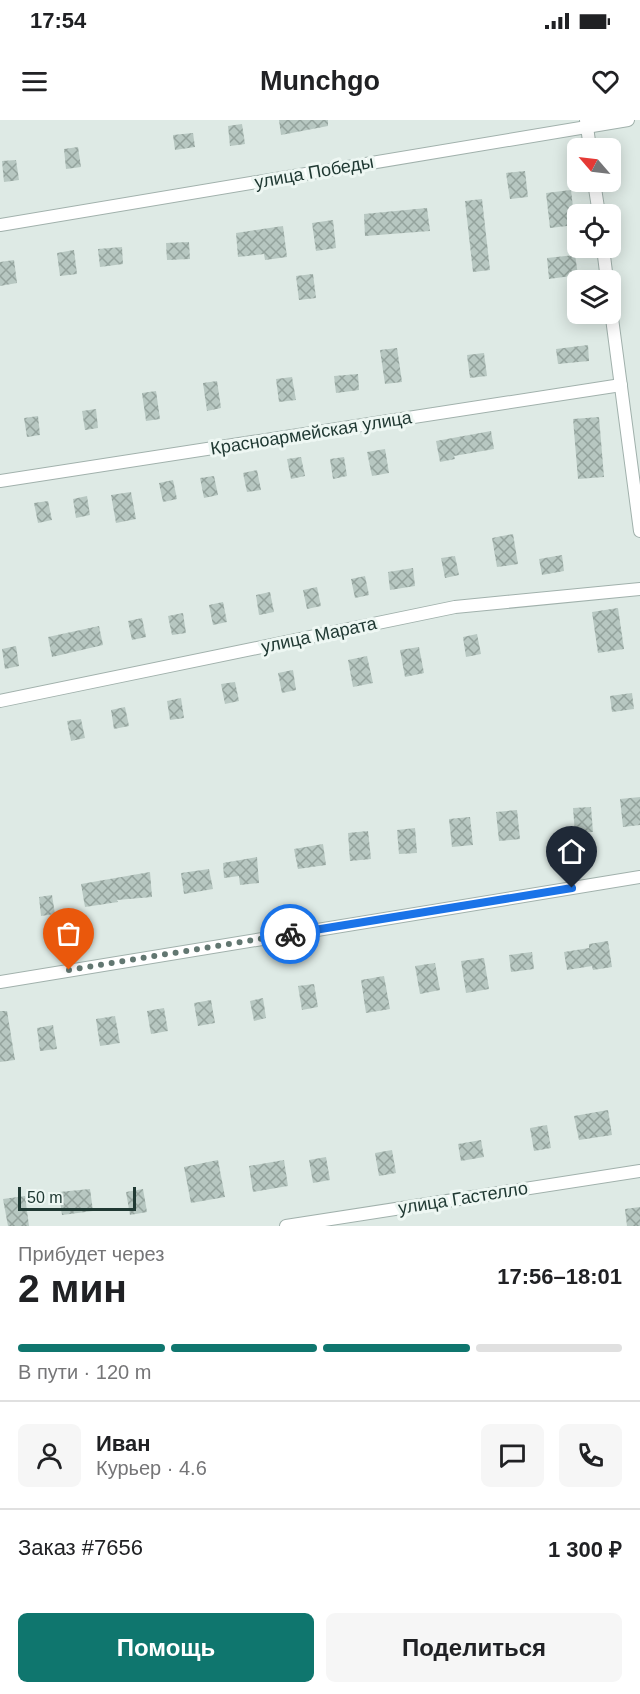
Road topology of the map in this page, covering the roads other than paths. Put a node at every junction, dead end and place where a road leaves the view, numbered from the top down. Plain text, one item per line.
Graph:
1 (628, 120) edge
2 (586, 123) edge
3 (588, 138) edge
4 (0, 225) edge
5 (613, 324) edge
6 (621, 385) junction
7 (0, 481) edge
8 (640, 531) edge
9 (640, 589) edge
10 (0, 701) edge
11 (640, 877) edge
12 (0, 982) edge
13 (640, 1170) edge
14 (286, 1226) edge

1 - 2 street, улица Победы
2 - 3 street
2 - 4 street, улица Победы
5 - 6 street
6 - 7 street, Красноармейская улица
6 - 8 street
9 - 10 street, улица Марата
11 - 12 street
13 - 14 street, улица Гастелло

